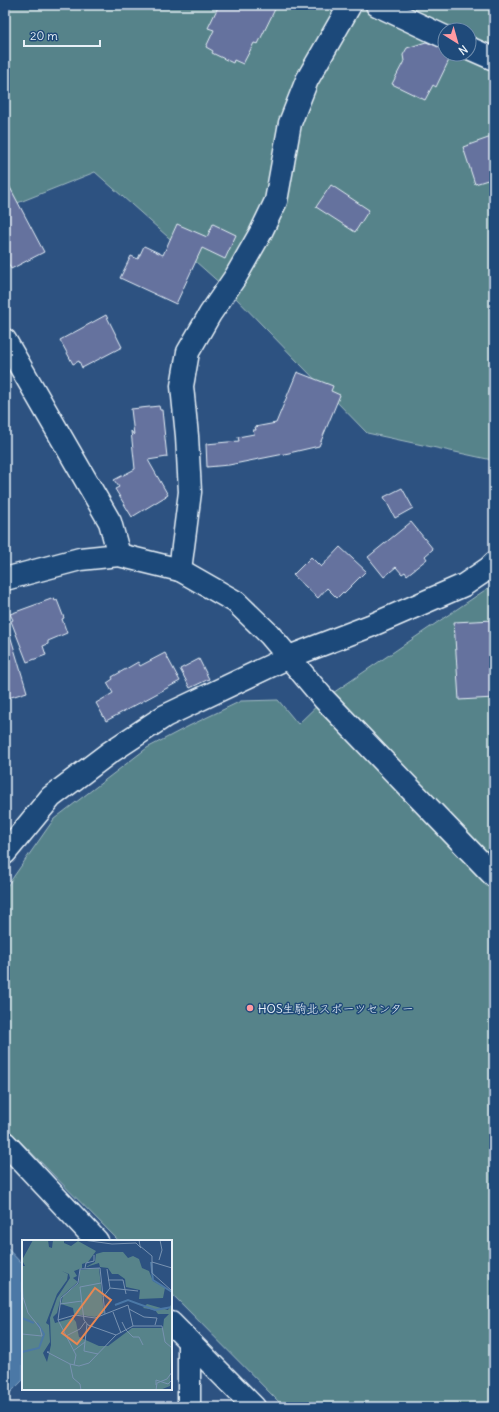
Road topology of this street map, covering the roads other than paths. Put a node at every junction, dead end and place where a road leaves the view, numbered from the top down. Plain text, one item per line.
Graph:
1 (350, 5) edge
2 (377, 5) edge
3 (437, 33) edge
4 (477, 52) edge
5 (494, 60) edge
6 (5, 340) edge
7 (119, 555) junction
8 (494, 563) edge
9 (180, 570) junction
10 (5, 579) edge
11 (289, 657) junction
12 (5, 853) edge
13 (494, 876) edge
14 (5, 1143) edge
15 (96, 1240) edge
16 (172, 1323) edge
17 (189, 1343) junction
18 (189, 1407) edge
19 (254, 1407) edge

1 - 9 street
2 - 3 street
4 - 5 street
6 - 7 street
7 - 9 street
7 - 10 street
8 - 11 street
9 - 11 street
11 - 12 street
11 - 13 street
14 - 15 street
16 - 17 street
17 - 18 street
17 - 19 street

